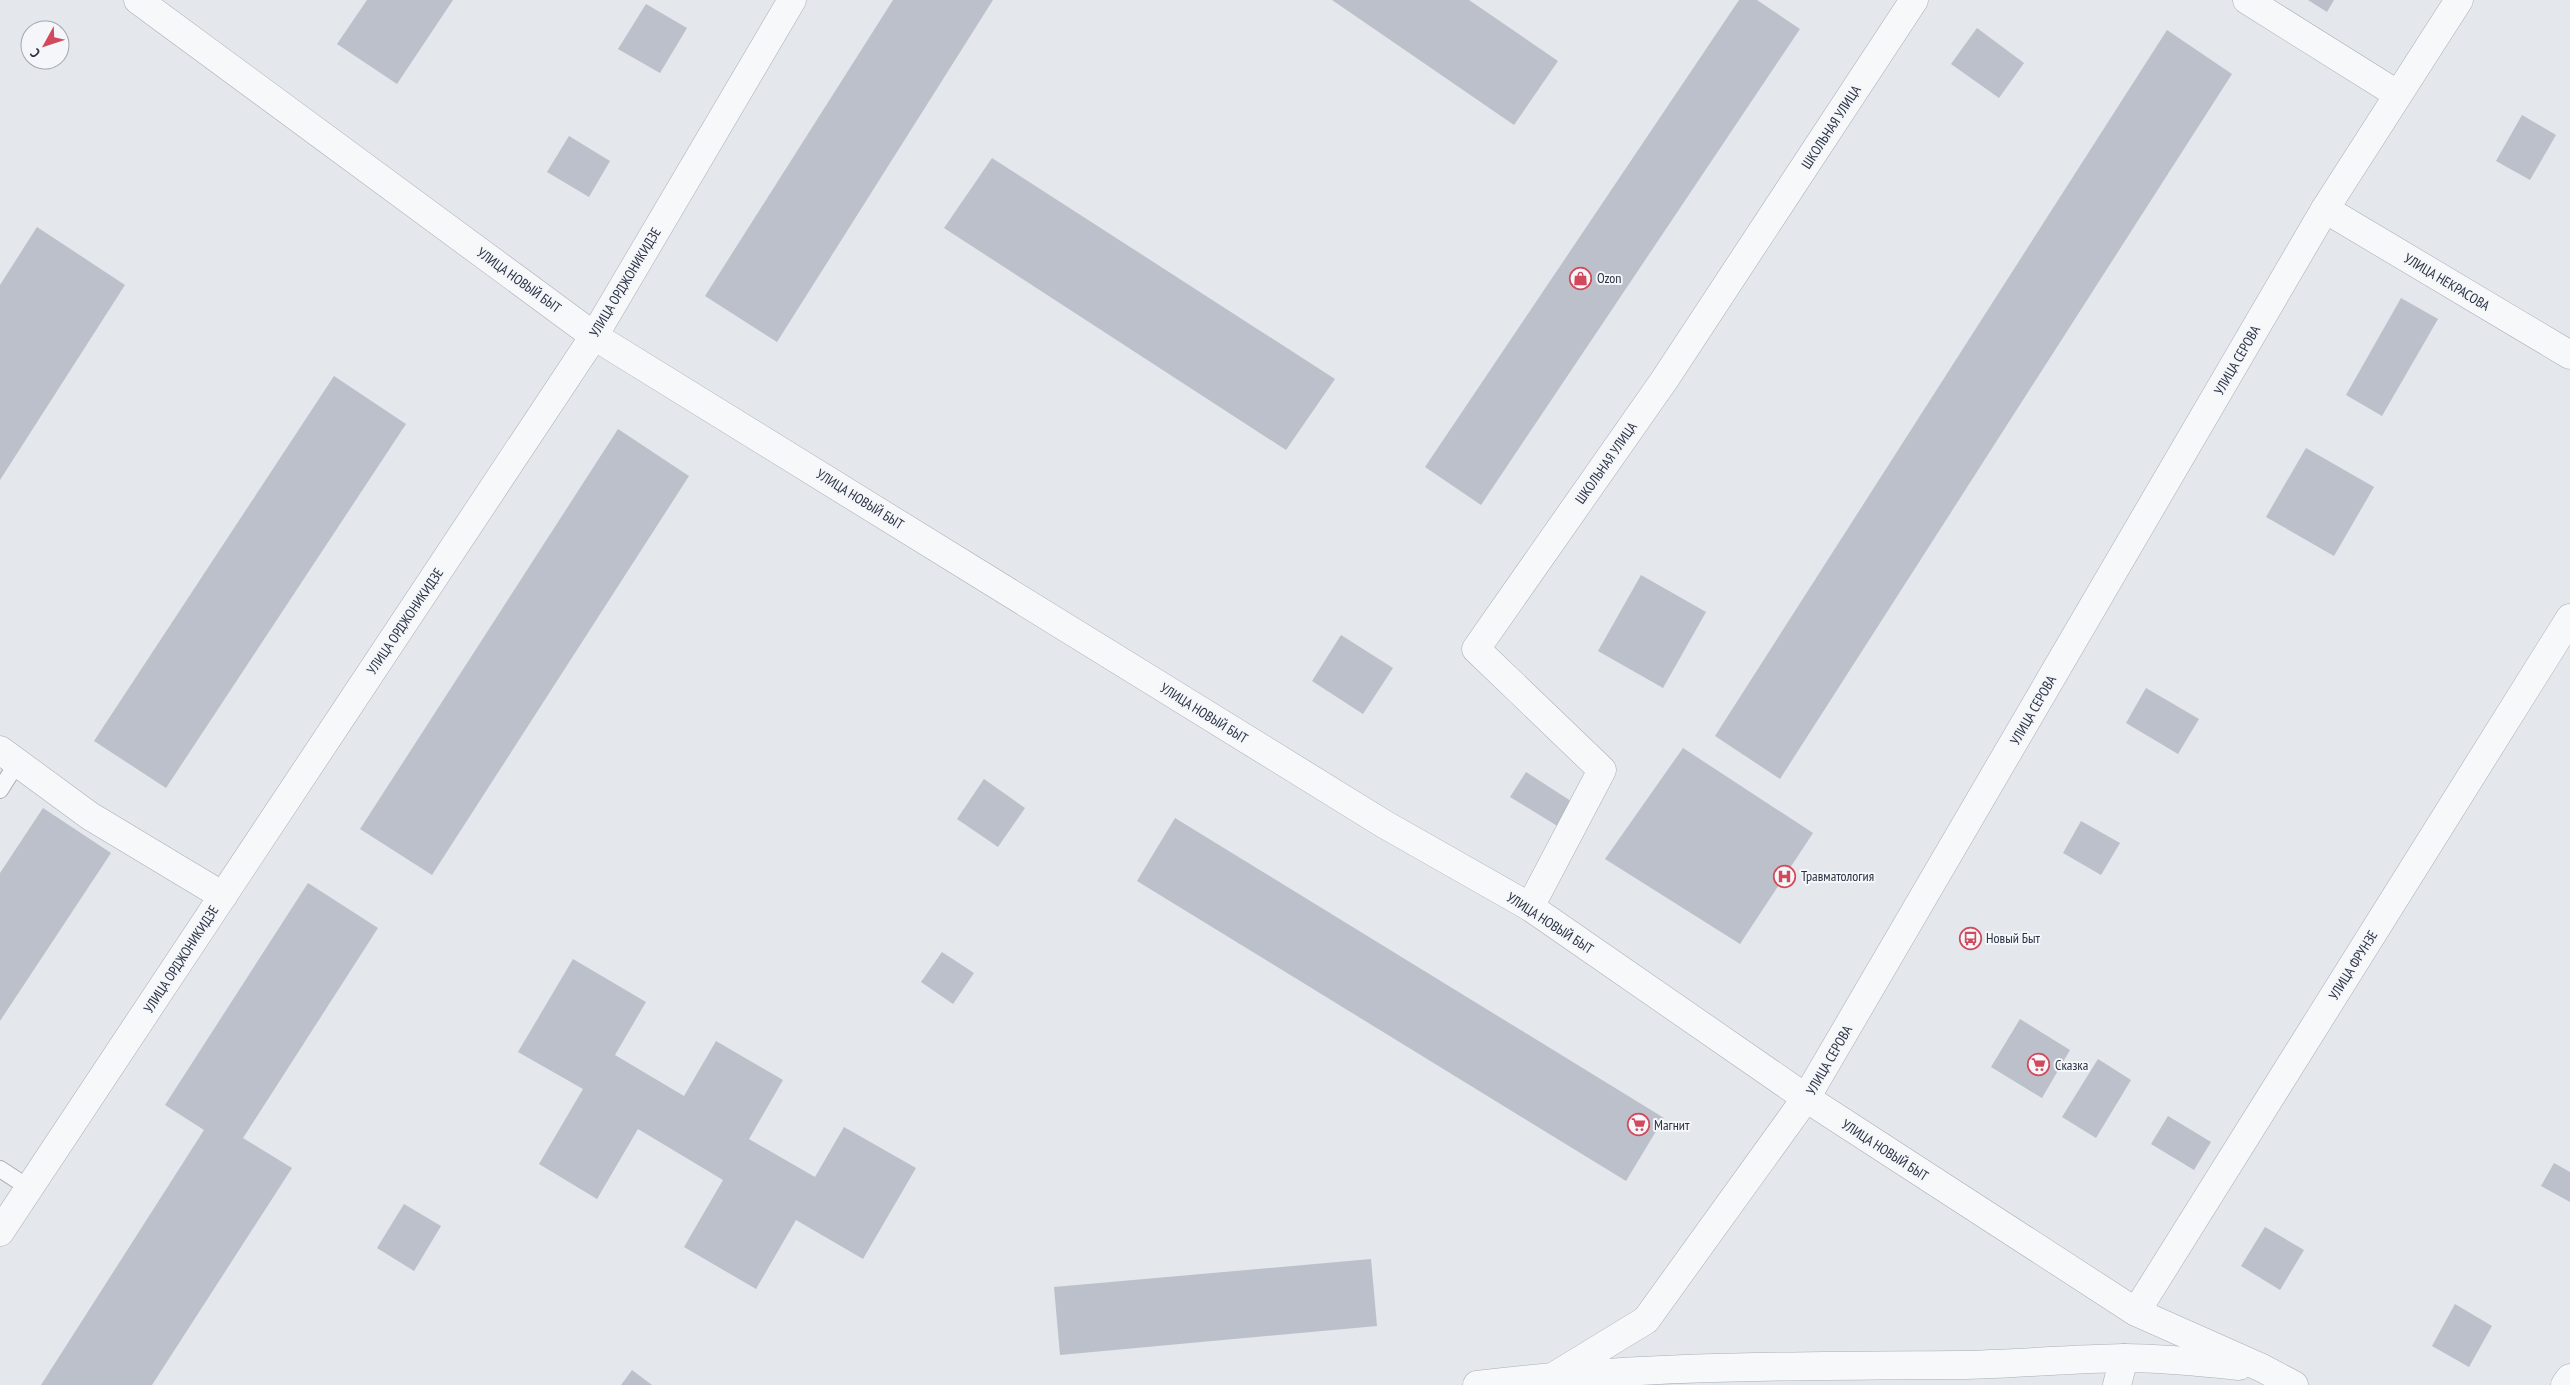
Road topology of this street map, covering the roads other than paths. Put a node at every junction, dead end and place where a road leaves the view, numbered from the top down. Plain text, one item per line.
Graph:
1 (138, 0) edge
2 (792, 0) edge
3 (1914, 0) edge
4 (2247, 0) edge
5 (2459, 0) edge
6 (2397, 94) junction
7 (2325, 209) junction
8 (594, 336) junction
9 (2570, 354) edge
10 (2570, 618) edge
11 (8, 757) edge
12 (0, 790) edge
13 (223, 896) junction
14 (1530, 907) junction
15 (1806, 1098) junction
16 (0, 1169) edge
17 (30, 1188) junction
18 (0, 1232) edge
19 (2136, 1312) junction
20 (2124, 1358) junction
21 (2262, 1368) junction
22 (2570, 1378) edge
23 (1557, 1380) edge
24 (1476, 1385) edge
25 (2117, 1385) edge
26 (2294, 1385) edge
27 (2565, 1385) edge

1 - 8 street, УЛИЦА НОВЫЙ БЫТ
2 - 8 street, УЛИЦА ОРДЖОНИКИДЗЕ
3 - 14 street, ШКОЛЬНАЯ УЛИЦА
4 - 6 street
5 - 6 street, УЛИЦА СЕРОВА
6 - 7 street, УЛИЦА СЕРОВА
7 - 9 street, УЛИЦА НЕКРАСОВА
7 - 15 street, УЛИЦА СЕРОВА
8 - 13 street, УЛИЦА ОРДЖОНИКИДЗЕ
8 - 14 street, УЛИЦА НОВЫЙ БЫТ
10 - 19 street, УЛИЦА ФРУНЗЕ
11 - 12 lane
11 - 13 street
13 - 17 street, УЛИЦА ОРДЖОНИКИДЗЕ
14 - 15 street, УЛИЦА НОВЫЙ БЫТ
15 - 19 street, УЛИЦА НОВЫЙ БЫТ
15 - 23 street, УЛИЦА СЕРОВА
16 - 17 lane
17 - 18 street, УЛИЦА ОРДЖОНИКИДЗЕ
19 - 21 street, УЛИЦА НОВЫЙ БЫТ
20 - 21 street
20 - 23 street
20 - 25 street
21 - 26 street, УЛИЦА НОВЫЙ БЫТ
22 - 27 street
23 - 24 street

